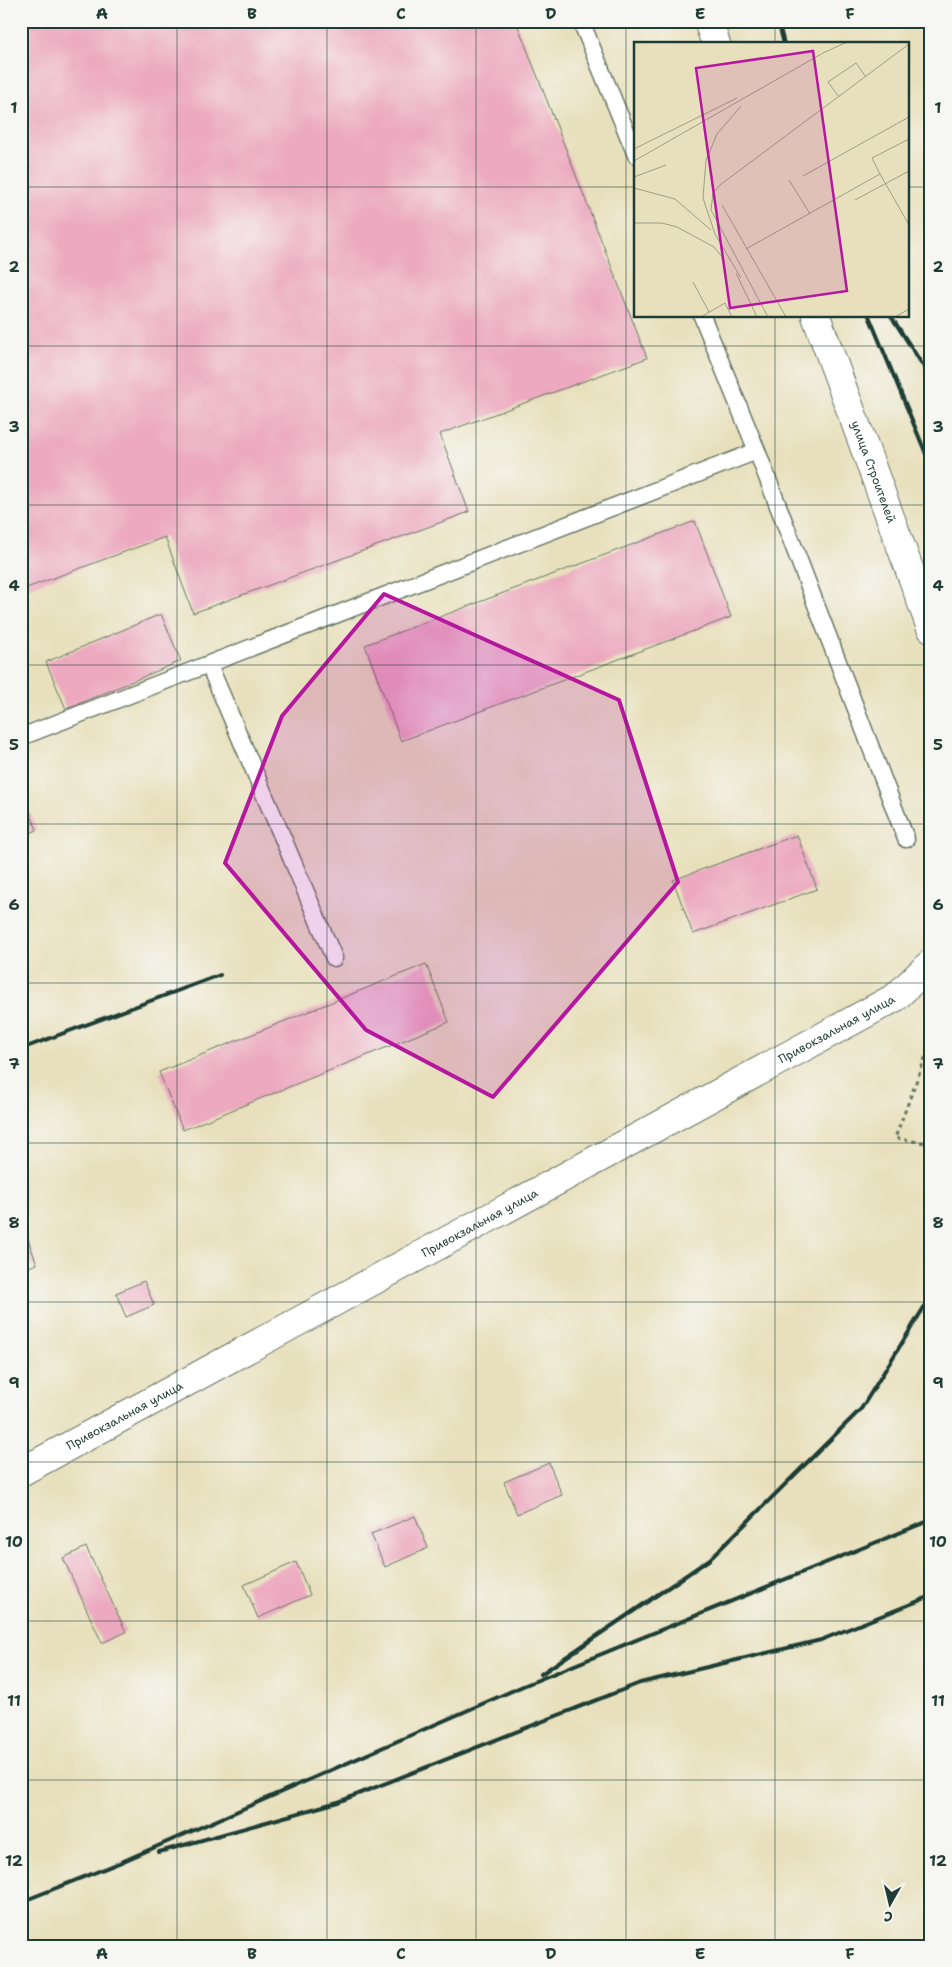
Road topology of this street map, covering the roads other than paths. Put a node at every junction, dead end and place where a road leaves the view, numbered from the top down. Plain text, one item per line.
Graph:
1 (581, 21) edge
2 (708, 21) edge
3 (715, 42) edge
4 (634, 150) edge
5 (703, 318) edge
6 (817, 318) edge
7 (757, 452) junction
8 (931, 628) edge
9 (209, 665) junction
10 (21, 737) edge
11 (906, 839) dead end
12 (334, 958) dead end
13 (931, 963) edge
14 (21, 1472) edge

1 - 4 lane
2 - 3 street
5 - 7 lane
6 - 8 street, улица Строителей
7 - 9 lane
7 - 11 lane
9 - 10 lane
9 - 12 lane
13 - 14 street, Привокзальная улица

